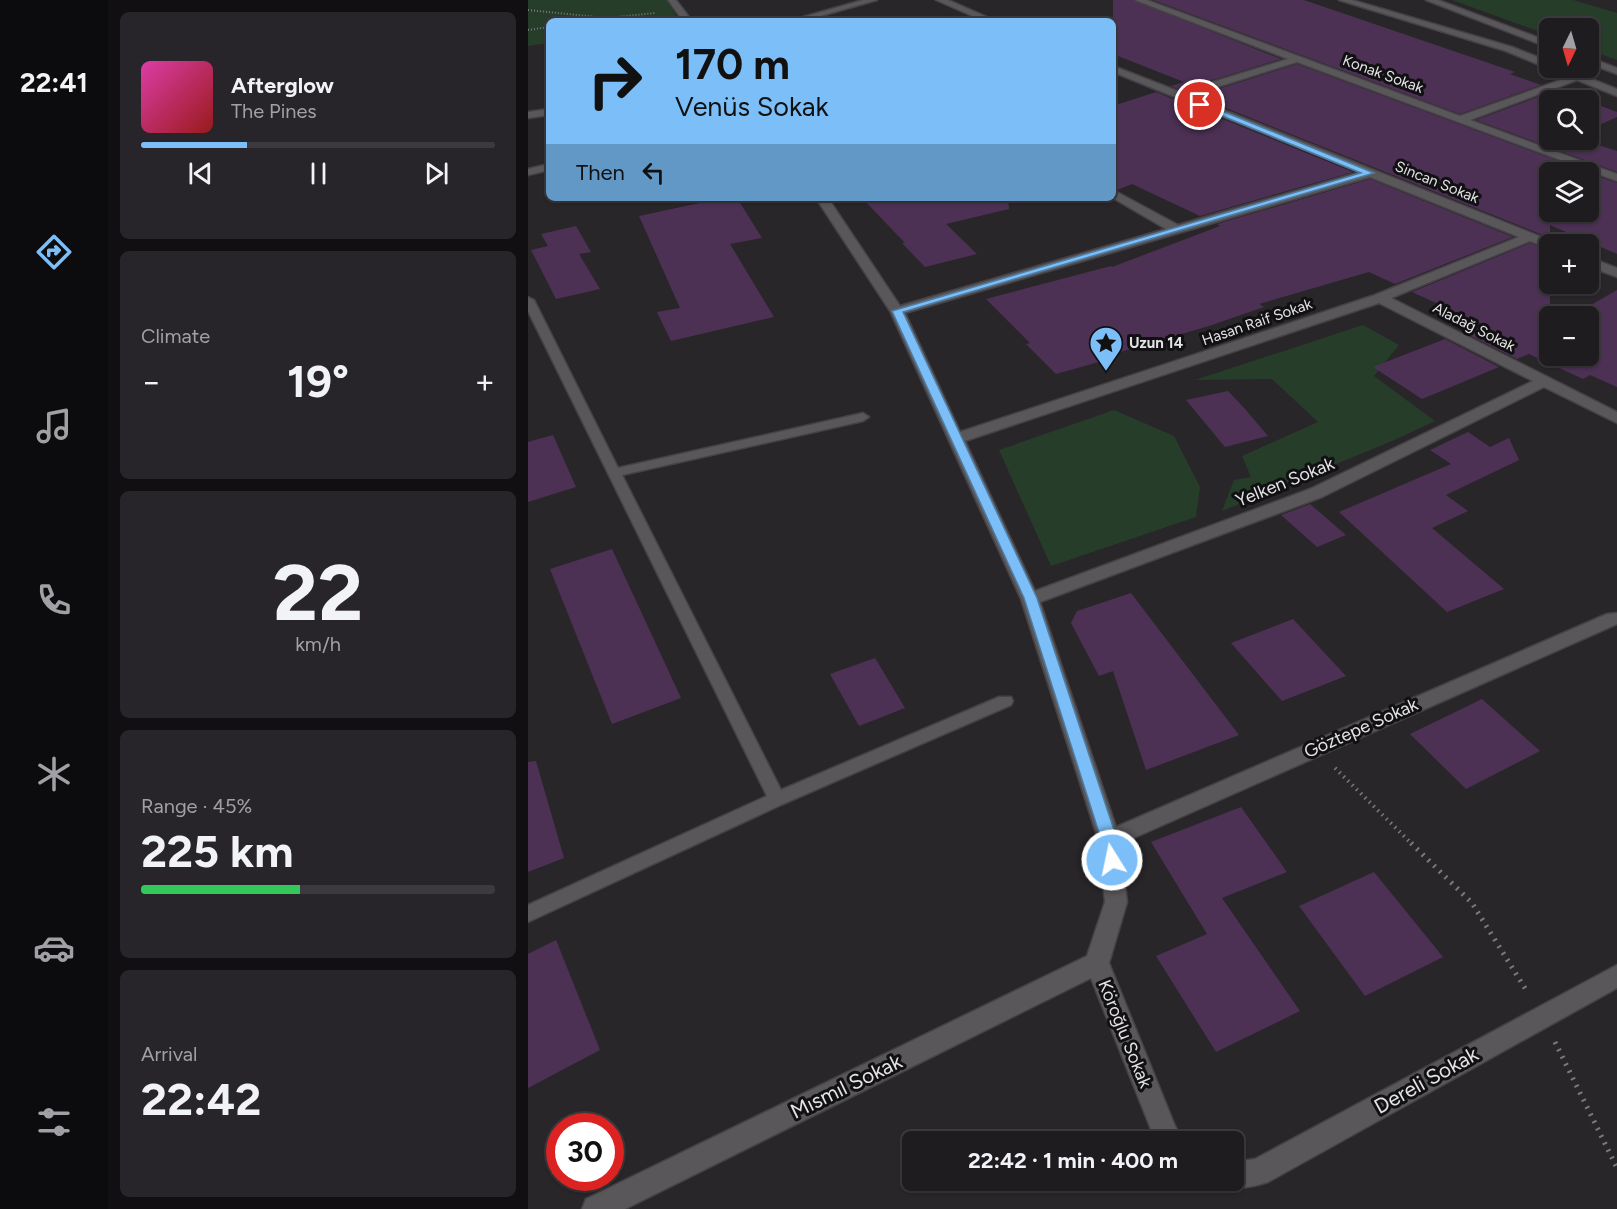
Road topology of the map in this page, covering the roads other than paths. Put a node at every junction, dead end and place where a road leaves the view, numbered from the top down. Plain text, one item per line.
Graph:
1 (672, 0) edge
2 (873, 0) edge
3 (940, 0) edge
4 (1139, 0) edge
5 (1343, 0) edge
6 (1430, 0) edge
7 (686, 18) edge
8 (804, 18) edge
9 (985, 18) edge
10 (1539, 41) edge
11 (1296, 59) junction
12 (1539, 62) edge
13 (1599, 64) edge
14 (1116, 70) edge
15 (1617, 71) edge
16 (1574, 78) edge
17 (1580, 78) edge
18 (1617, 93) edge
19 (1179, 96) junction
20 (546, 112) edge
21 (528, 115) edge
22 (1462, 119) junction
23 (546, 168) edge
24 (528, 172) edge
25 (1370, 173) junction
26 (1617, 178) edge
27 (1116, 195) edge
28 (824, 201) edge
29 (1176, 229) junction
30 (1529, 237) junction
31 (1539, 241) edge
32 (1599, 266) edge
33 (1617, 273) edge
34 (1380, 298) junction
35 (528, 300) edge
36 (897, 311) junction
37 (1545, 381) junction
38 (863, 417) dead end
39 (1617, 418) edge
40 (957, 438) junction
41 (614, 473) junction
42 (1030, 598) junction
43 (1613, 618) dead end
44 (1005, 701) dead end
45 (777, 799) junction
46 (1109, 839) junction
47 (528, 914) edge
48 (1096, 963) junction
49 (1617, 976) edge
50 (1164, 1131) edge
51 (1244, 1174) edge
52 (632, 1201) edge
53 (596, 1209) edge

1 - 7 street
2 - 8 street
3 - 9 street
4 - 11 street, Konak Sokak
5 - 12 street
6 - 10 street
11 - 19 street
11 - 22 street, Konak Sokak
13 - 15 street
14 - 19 street, Sincan Sokak
16 - 22 street
17 - 18 street
19 - 25 street, Sincan Sokak
20 - 21 lane
22 - 26 street, Konak Sokak
23 - 24 lane
25 - 29 street
25 - 30 street, Sincan Sokak
27 - 29 street
28 - 36 street, Köroğlu Sokak
29 - 36 street
30 - 31 street, Sincan Sokak
30 - 34 street, Hasan Raif Sokak
32 - 33 street
34 - 37 street, Aladağ Sokak
34 - 40 street, Hasan Raif Sokak
35 - 41 lane
36 - 40 street, Köroğlu Sokak
37 - 39 street, Aladağ Sokak
37 - 42 street, Yelken Sokak
38 - 41 lane
40 - 42 street, Köroğlu Sokak
41 - 45 lane
42 - 46 street, Köroğlu Sokak
43 - 46 street, Göztepe Sokak
44 - 45 lane
45 - 47 lane
46 - 48 street, Köroğlu Sokak
48 - 50 street, Köroğlu Sokak
48 - 52 street, Mısmıl Sokak
49 - 51 street, Dereli Sokak
52 - 53 street, Mısmıl Sokak

